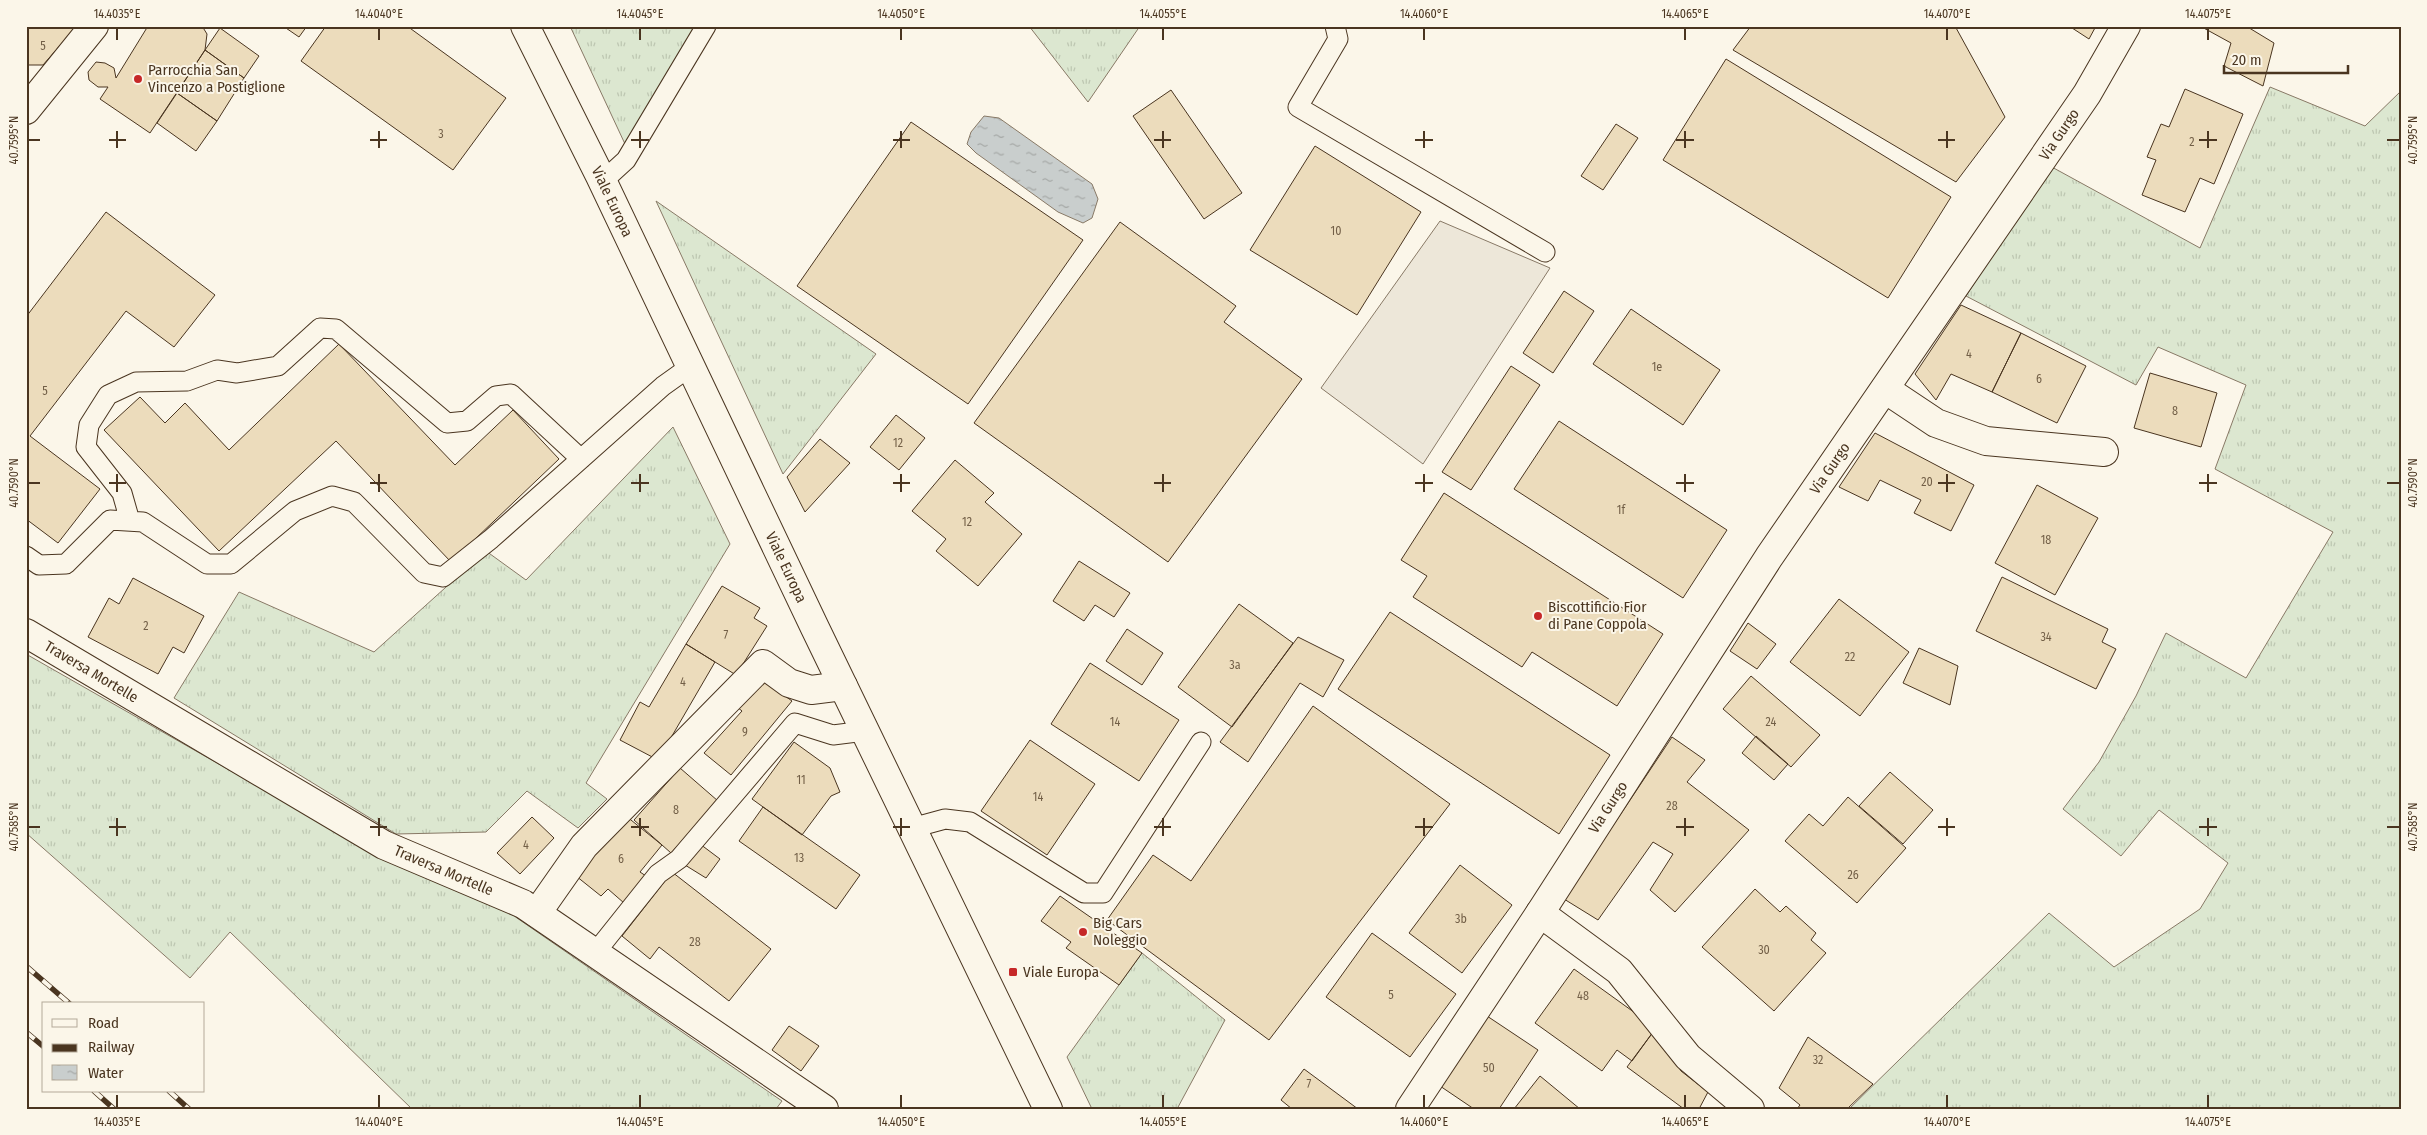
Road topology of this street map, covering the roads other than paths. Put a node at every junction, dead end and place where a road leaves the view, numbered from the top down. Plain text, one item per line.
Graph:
1 (94, 26) edge
2 (525, 26) edge
3 (706, 26) edge
4 (1335, 26) edge
5 (2126, 26) edge
6 (30, 97) edge
7 (603, 182) junction
8 (1545, 252) dead end
9 (691, 366) junction
10 (1885, 389) junction
11 (2104, 452) dead end
12 (581, 459) junction
13 (130, 521) junction
14 (26, 556) edge
15 (26, 633) edge
16 (843, 686) junction
17 (865, 731) junction
18 (1201, 742) dead end
19 (912, 828) junction
20 (537, 914) junction
21 (1540, 914) junction
22 (595, 953) junction
23 (824, 1109) edge
24 (1048, 1109) edge
25 (1410, 1109) edge
26 (1750, 1109) edge

1 - 6 street
2 - 7 street, Viale Europa
3 - 7 lane
4 - 8 lane
5 - 10 street, Via Gurgo
7 - 9 street, Viale Europa
9 - 12 lane
9 - 16 street, Viale Europa
10 - 11 street
10 - 21 street, Via Gurgo
12 - 13 lane
12 - 13 lane
13 - 14 lane
15 - 20 street, Traversa Mortelle
16 - 17 street, Viale Europa
16 - 20 street
17 - 19 street, Viale Europa
17 - 22 lane
18 - 19 lane
19 - 24 street, Viale Europa
20 - 22 street, Traversa Mortelle
21 - 25 street, Via Gurgo
21 - 26 street
22 - 23 street, Traversa Mortelle

